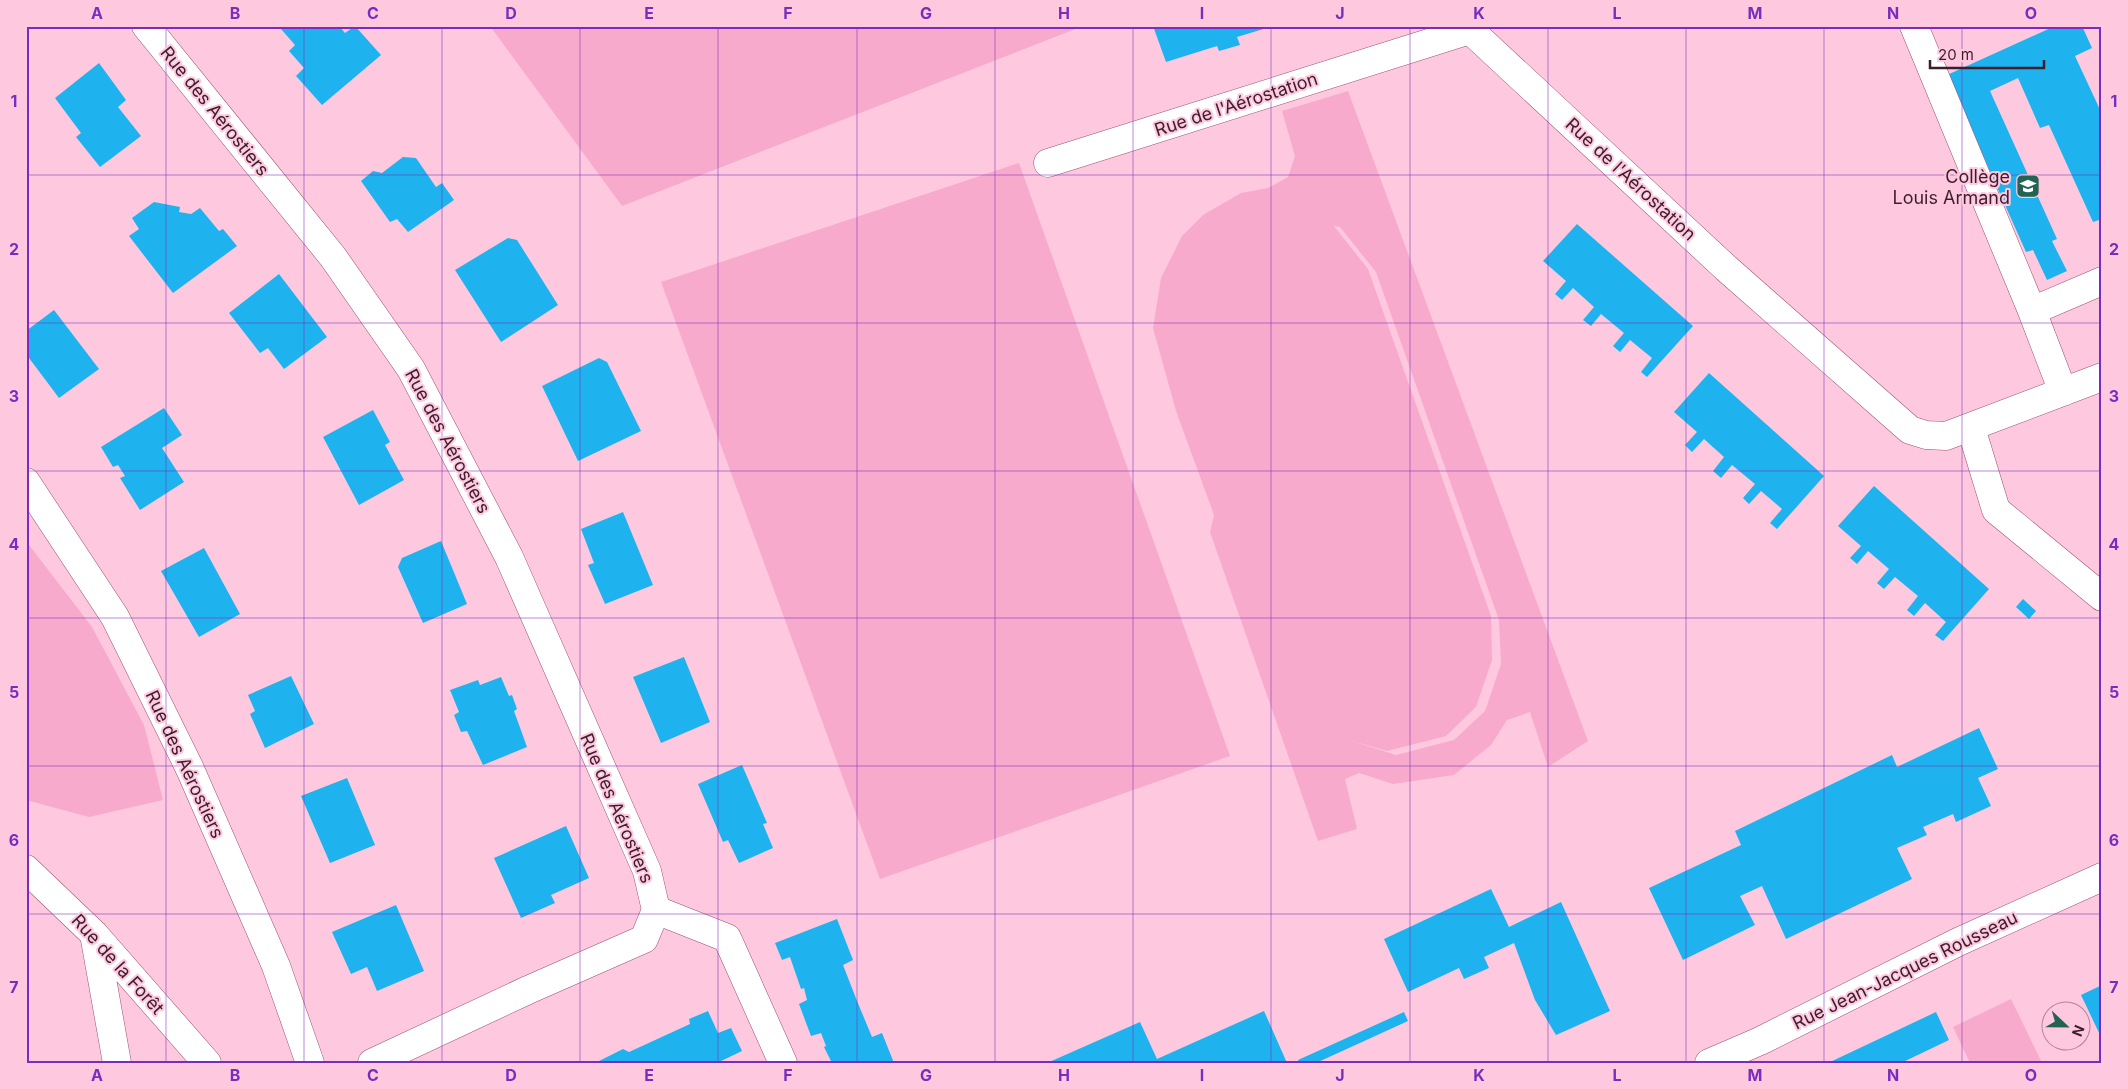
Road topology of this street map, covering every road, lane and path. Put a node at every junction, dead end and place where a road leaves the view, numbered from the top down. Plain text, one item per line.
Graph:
1 (146, 26) edge
2 (1914, 26) edge
3 (1468, 28) edge
4 (1048, 163) dead end
5 (2102, 281) edge
6 (2032, 311) junction
7 (2102, 377) edge
8 (2063, 392) junction
9 (1971, 428) junction
10 (26, 482) edge
11 (2102, 597) edge
12 (26, 869) edge
13 (2102, 877) edge
14 (656, 910) junction
15 (94, 934) junction
16 (117, 1063) edge
17 (207, 1063) edge
18 (310, 1063) edge
19 (372, 1063) edge
20 (783, 1063) edge
21 (1709, 1063) edge

1 - 14 street, Rue des Aérostiers
2 - 6 street
3 - 4 street, Rue de l'Aérostation
3 - 9 street, Rue de l'Aérostation
5 - 6 street
6 - 8 street
7 - 8 street, Rue de l'Aérostation
8 - 9 street, Rue de l'Aérostation
9 - 11 street
10 - 18 street, Rue des Aérostiers
12 - 15 street, Rue de la Forêt
13 - 21 street, Rue Jean-Jacques Rousseau
14 - 19 street
14 - 20 street
15 - 16 street
15 - 17 street, Rue de la Forêt

